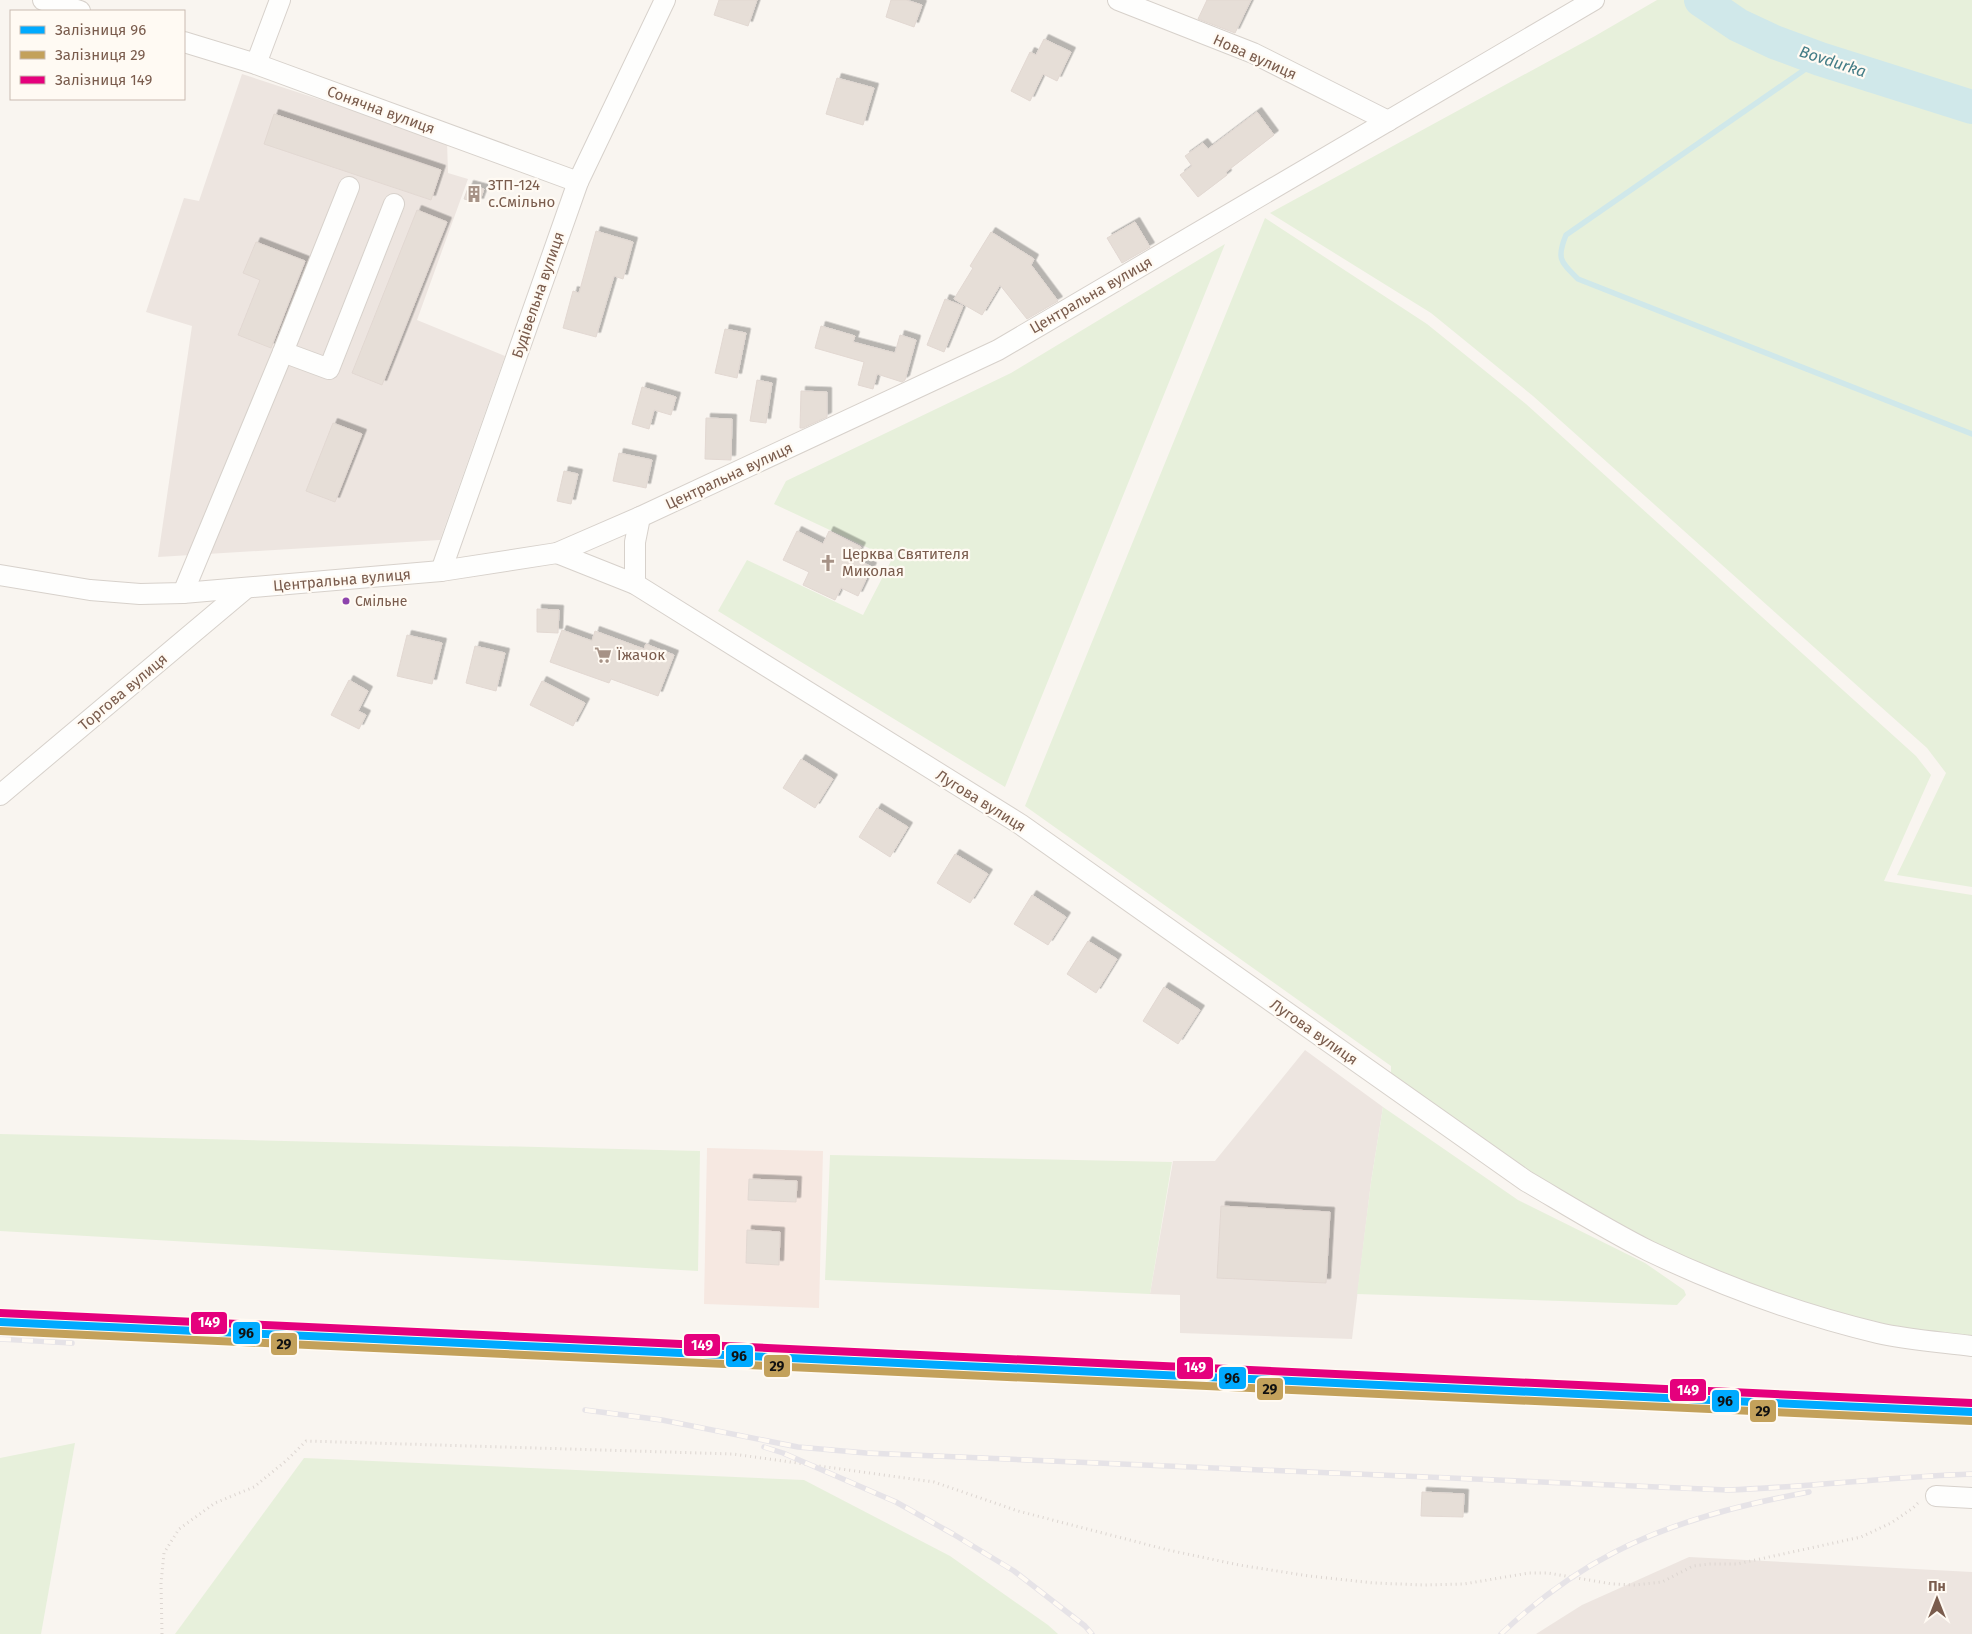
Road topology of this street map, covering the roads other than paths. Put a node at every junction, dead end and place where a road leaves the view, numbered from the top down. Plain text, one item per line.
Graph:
1 (43, 0) edge
2 (280, 0) edge
3 (665, 0) edge
4 (1118, 0) edge
5 (1594, 0) edge
6 (77, 10) edge
7 (185, 42) edge
8 (256, 64) junction
9 (1388, 121) junction
10 (578, 182) junction
11 (349, 187) dead end
12 (394, 204) dead end
13 (283, 352) junction
14 (640, 517) junction
15 (557, 553) junction
16 (441, 571) junction
17 (0, 575) edge
18 (635, 584) junction
19 (245, 589) junction
20 (183, 593) junction
21 (0, 795) edge
22 (1972, 1346) edge
23 (1936, 1496) road end
24 (1972, 1498) edge

1 - 6 street
2 - 8 street
3 - 10 street, Будівельна вулиця
4 - 9 street, Нова вулиця
5 - 9 street, Центральна вулиця
7 - 8 street, Сонячна вулиця
8 - 10 street, Сонячна вулиця
9 - 14 street, Центральна вулиця
10 - 16 street, Будівельна вулиця
11 - 13 street
12 - 13 street
13 - 20 street
14 - 15 street, Центральна вулиця
14 - 18 street
15 - 16 street, Центральна вулиця
15 - 18 street, Лугова вулиця
16 - 19 street, Центральна вулиця
17 - 20 street, Центральна вулиця
18 - 22 street, Лугова вулиця
19 - 20 street, Центральна вулиця
19 - 21 street, Торгова вулиця
23 - 24 street

